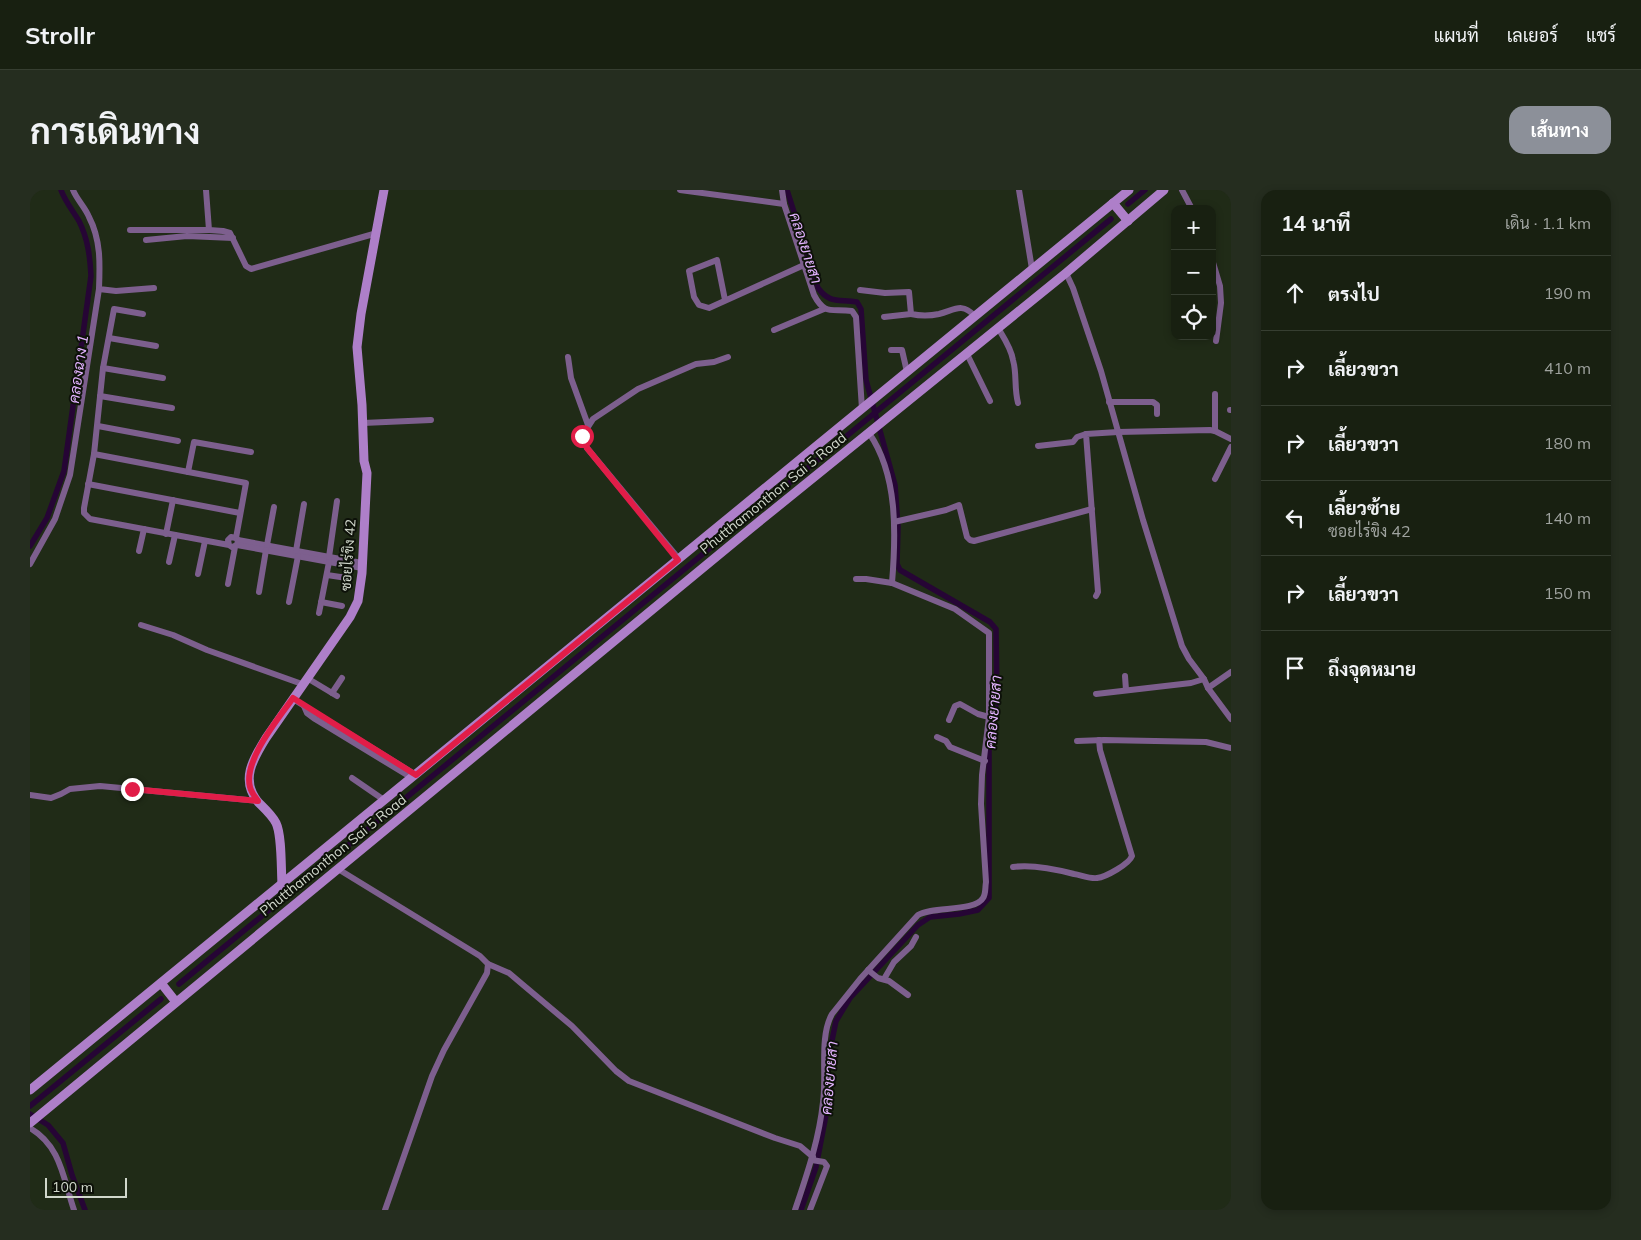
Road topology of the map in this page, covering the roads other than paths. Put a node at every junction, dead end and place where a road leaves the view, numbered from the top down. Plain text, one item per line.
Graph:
1 (73, 190) edge
2 (206, 190) edge
3 (384, 190) edge
4 (680, 190) edge
5 (782, 190) edge
6 (1019, 190) edge
7 (1129, 190) edge
8 (1164, 190) edge
9 (1182, 190) edge
10 (1113, 203) junction
11 (784, 204) junction
12 (1190, 205) edge
13 (1128, 221) junction
14 (130, 230) dead end
15 (209, 230) junction
16 (377, 233) junction
17 (234, 238) junction
18 (146, 240) dead end
19 (804, 265) junction
20 (1032, 269) junction
21 (1216, 272) edge
22 (1066, 273) junction
23 (154, 288) dead end
24 (99, 289) junction
25 (860, 290) dead end
26 (725, 300) junction
27 (824, 309) junction
28 (143, 314) dead end
29 (911, 314) junction
30 (975, 316) junction
31 (884, 317) dead end
32 (998, 328) junction
33 (774, 330) dead end
34 (109, 338) junction
35 (1216, 341) dead end
36 (156, 346) dead end
37 (890, 350) dead end
38 (967, 354) junction
39 (568, 357) dead end
40 (728, 358) dead end
41 (104, 368) junction
42 (907, 372) junction
43 (163, 378) dead end
44 (1215, 394) dead end
45 (100, 396) junction
46 (990, 401) dead end
47 (1109, 402) junction
48 (1018, 403) dead end
49 (172, 408) dead end
50 (863, 408) junction
51 (1157, 414) dead end
52 (432, 420) dead end
53 (363, 423) junction
54 (588, 425) junction
55 (98, 426) junction
56 (1215, 431) junction
57 (869, 432) junction
58 (1118, 432) junction
59 (1086, 434) junction
60 (1231, 439) edge
61 (178, 441) dead end
62 (1038, 446) dead end
63 (1231, 447) edge
64 (251, 452) dead end
65 (94, 454) junction
66 (188, 472) junction
67 (1215, 479) dead end
68 (88, 484) junction
69 (173, 500) junction
70 (337, 501) dead end
71 (304, 504) dead end
72 (274, 507) dead end
73 (1092, 509) junction
74 (240, 513) junction
75 (897, 521) junction
76 (144, 530) junction
77 (166, 534) junction
78 (175, 535) junction
79 (205, 541) junction
80 (235, 543) junction
81 (267, 548) junction
82 (139, 551) dead end
83 (297, 554) junction
84 (329, 560) junction
85 (678, 560) junction
86 (169, 562) dead end
87 (30, 564) edge
88 (362, 566) junction
89 (198, 574) dead end
90 (327, 575) junction
91 (347, 578) dead end
92 (856, 579) dead end
93 (892, 583) junction
94 (228, 584) dead end
95 (259, 592) dead end
96 (1096, 596) dead end
97 (289, 602) dead end
98 (321, 602) junction
99 (342, 606) dead end
100 (319, 613) dead end
101 (141, 625) dead end
102 (1231, 672) edge
103 (1125, 676) dead end
104 (342, 678) dead end
105 (1204, 679) junction
106 (305, 681) junction
107 (1208, 688) junction
108 (1126, 690) junction
109 (1096, 694) dead end
110 (293, 698) junction
111 (989, 717) junction
112 (1231, 719) edge
113 (949, 720) dead end
114 (937, 737) dead end
115 (1099, 740) junction
116 (1077, 741) dead end
117 (1231, 748) edge
118 (984, 761) junction
119 (414, 777) junction
120 (352, 778) dead end
121 (30, 795) edge
122 (384, 800) junction
123 (258, 801) junction
124 (1013, 867) dead end
125 (338, 870) junction
126 (282, 884) junction
127 (916, 937) dead end
128 (488, 964) junction
129 (870, 972) junction
130 (881, 978) junction
131 (161, 984) junction
132 (908, 995) dead end
133 (176, 1002) junction
134 (30, 1090) edge
135 (30, 1124) edge
136 (816, 1142) junction
137 (800, 1146) junction
138 (813, 1159) junction
139 (74, 1210) edge
140 (386, 1210) edge
141 (795, 1210) edge
142 (810, 1210) edge

1 - 24 street
2 - 15 street
3 - 16 main road, ซอยไร่ขิง 42
4 - 11 street
5 - 11 street
6 - 20 street
7 - 10 main road, Phutthamonthon Sai 5 Road
8 - 13 main road, Phutthamonthon Sai 5 Road
9 - 12 street
10 - 13 main road
10 - 20 main road, Phutthamonthon Sai 5 Road
11 - 19 street
13 - 22 main road, Phutthamonthon Sai 5 Road
14 - 15 street
15 - 17 street
16 - 17 street
16 - 53 main road, ซอยไร่ขิง 42
17 - 18 street
19 - 26 street
19 - 27 street
20 - 30 main road, Phutthamonthon Sai 5 Road
21 - 35 street
22 - 32 main road, Phutthamonthon Sai 5 Road
22 - 47 street
23 - 24 street
24 - 87 street
25 - 29 street
26 - 26 street
27 - 33 street
27 - 50 street
28 - 34 street
29 - 30 street
29 - 31 street
30 - 42 main road, Phutthamonthon Sai 5 Road
32 - 38 main road, Phutthamonthon Sai 5 Road
32 - 48 street
34 - 36 street
34 - 41 street
37 - 42 street
38 - 46 street
38 - 57 main road, Phutthamonthon Sai 5 Road
39 - 54 street
40 - 54 street
41 - 43 street
41 - 45 street
42 - 50 main road, Phutthamonthon Sai 5 Road
44 - 56 street
45 - 49 street
45 - 55 street
47 - 51 street
47 - 58 street
50 - 85 main road, Phutthamonthon Sai 5 Road
52 - 53 street
53 - 88 main road, ซอยไร่ขิง 42
54 - 85 street
55 - 61 street
55 - 65 street
56 - 58 street
56 - 60 street
57 - 75 street
57 - 125 main road, Phutthamonthon Sai 5 Road
58 - 59 street
58 - 105 street
59 - 62 street
59 - 73 street
63 - 67 street
64 - 66 street
65 - 66 street
65 - 68 street
66 - 74 street
68 - 69 street
68 - 76 street
69 - 74 street
69 - 77 street
70 - 84 street
71 - 83 street
72 - 81 street
73 - 75 street
73 - 96 street
74 - 80 street
75 - 93 street
76 - 77 street
76 - 82 street
77 - 78 street
78 - 79 street
78 - 86 street
79 - 80 street
79 - 89 street
80 - 81 street
80 - 94 street
81 - 83 street
81 - 95 street
83 - 84 street
83 - 97 street
84 - 88 street
84 - 90 street
85 - 119 main road, Phutthamonthon Sai 5 Road
88 - 106 main road, ซอยไร่ขิง 42
90 - 91 street
90 - 98 street
92 - 93 street
93 - 111 street
98 - 99 street
98 - 100 street
101 - 106 street
102 - 107 street
103 - 108 street
104 - 106 street
105 - 107 street
105 - 108 street
106 - 110 main road, ซอยไร่ขิง 42
107 - 112 street
108 - 109 street
110 - 119 street
110 - 123 main road, ซอยไร่ขิง 42
111 - 113 street
111 - 118 street
114 - 118 street
115 - 116 street
115 - 117 street
115 - 124 street
118 - 129 street
119 - 122 main road, Phutthamonthon Sai 5 Road
120 - 122 street
121 - 123 street
122 - 126 main road, Phutthamonthon Sai 5 Road
123 - 126 main road, ซอยไร่ขิง 42
125 - 128 street
125 - 133 main road, Phutthamonthon Sai 5 Road
126 - 131 main road, Phutthamonthon Sai 5 Road
127 - 130 street
128 - 137 street
128 - 140 street
129 - 130 street
129 - 136 street
130 - 132 street
131 - 133 main road
131 - 134 main road, Phutthamonthon Sai 5 Road
133 - 135 main road, Phutthamonthon Sai 5 Road
135 - 139 street
136 - 137 street
136 - 138 street
137 - 138 street
138 - 141 street
138 - 142 street

